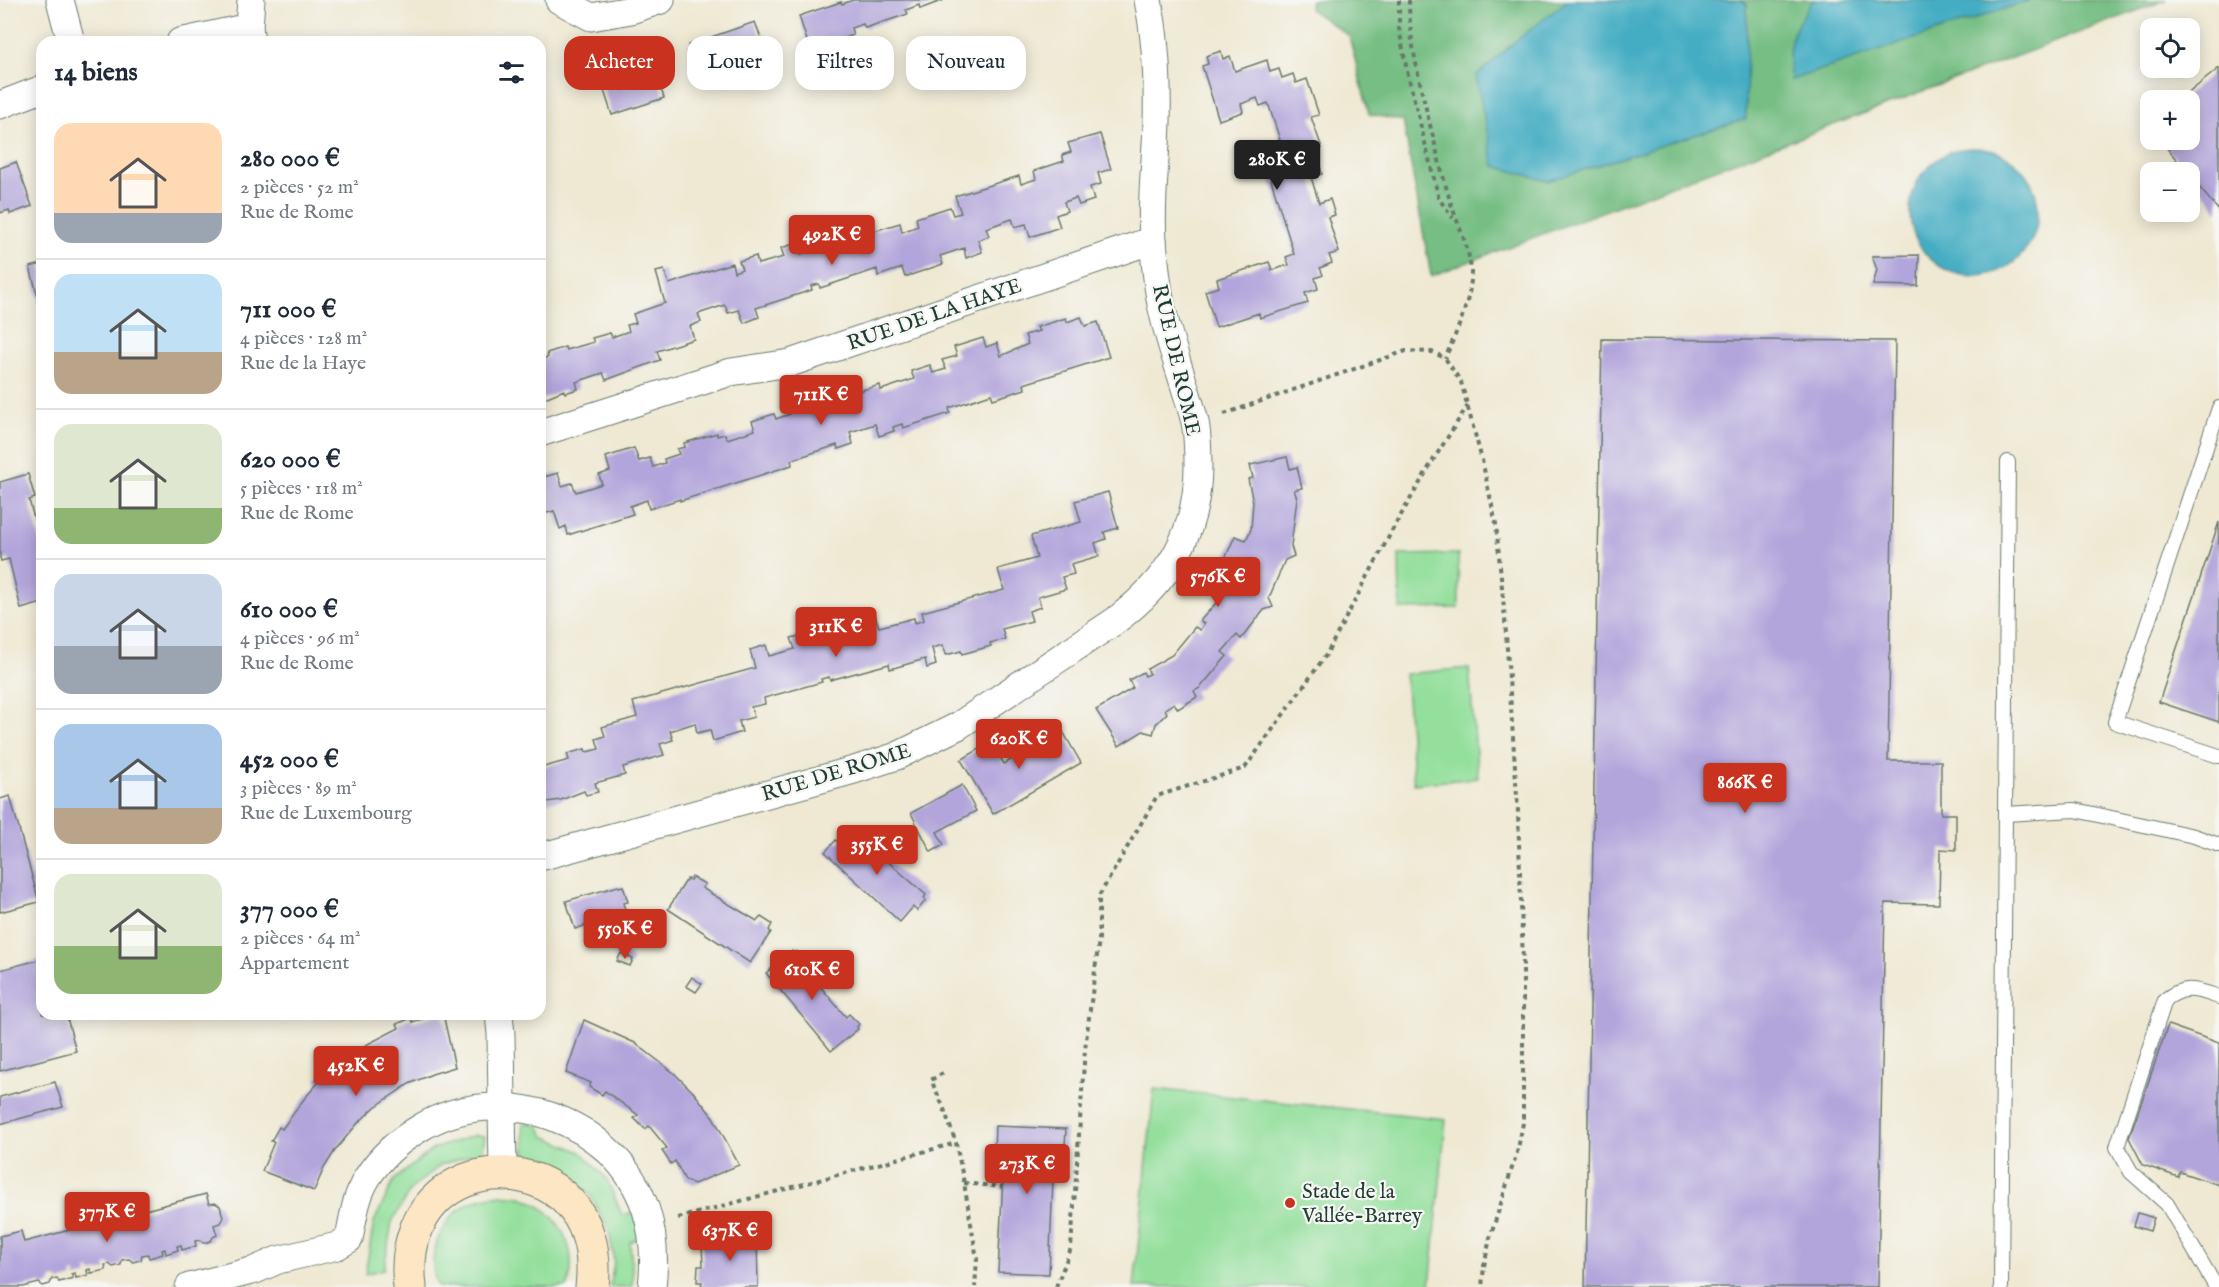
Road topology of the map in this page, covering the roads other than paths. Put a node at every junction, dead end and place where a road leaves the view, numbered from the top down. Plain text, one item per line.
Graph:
1 (60, 0) edge
2 (251, 0) edge
3 (559, 0) edge
4 (661, 0) edge
5 (1150, 10) edge
6 (250, 34) edge
7 (69, 36) edge
8 (232, 36) edge
9 (36, 91) edge
10 (0, 105) edge
11 (1153, 240) junction
12 (2219, 408) edge
13 (546, 432) edge
14 (2008, 462) dead end
15 (2219, 756) edge
16 (2005, 814) junction
17 (2219, 845) edge
18 (546, 855) edge
19 (2219, 997) edge
20 (499, 1020) edge
21 (502, 1107) junction
22 (503, 1173) junction
23 (257, 1278) edge
24 (189, 1287) edge
25 (410, 1287) edge
26 (592, 1287) edge
27 (652, 1287) edge
28 (2001, 1287) edge
29 (2216, 1287) edge

1 - 7 street
2 - 6 street
3 - 4 street
5 - 11 street, RUE DE ROME
6 - 8 street
9 - 10 street
11 - 13 street, RUE DE LA HAYE
11 - 18 street, RUE DE ROME
12 - 15 lane
14 - 16 lane
16 - 17 lane
16 - 28 lane
19 - 29 lane
20 - 21 street
21 - 22 street
21 - 23 street
21 - 27 street
22 - 25 street
22 - 26 street
23 - 24 street

